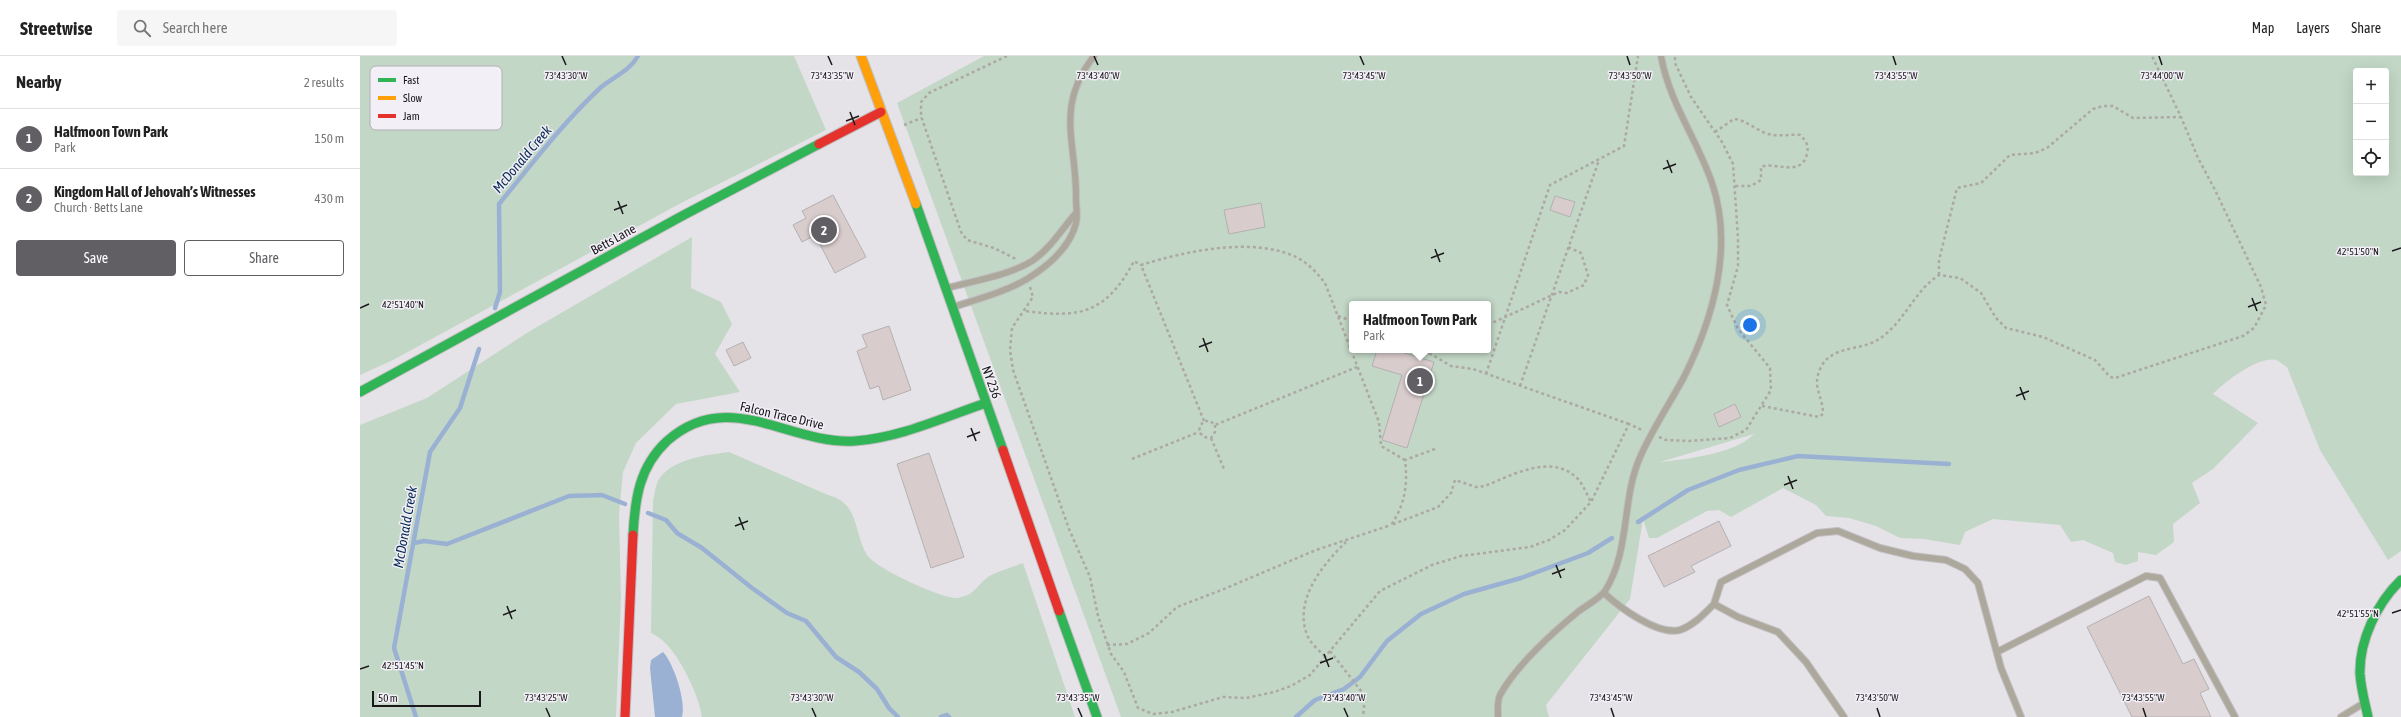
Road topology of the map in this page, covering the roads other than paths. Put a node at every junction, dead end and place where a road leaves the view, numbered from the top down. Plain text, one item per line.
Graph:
1 (861, 56) edge
2 (1094, 56) edge
3 (1661, 56) edge
4 (881, 112) junction
5 (1076, 214) junction
6 (945, 289) junction
7 (952, 307) junction
8 (360, 392) edge
9 (986, 403) junction
10 (2401, 580) edge
11 (1604, 592) junction
12 (1714, 604) junction
13 (1997, 652) junction
14 (2365, 702) junction
15 (624, 717) edge
16 (1097, 717) edge
17 (1498, 717) edge
18 (1844, 717) edge
19 (2021, 717) edge
20 (2235, 717) edge
21 (2341, 717) edge
22 (2368, 717) edge

1 - 4 street, NY 236 / NY 236
2 - 5 lane
3 - 11 lane
4 - 6 street, NY 236 / NY 236
4 - 8 street, Betts Lane
5 - 6 lane
5 - 7 lane
6 - 7 street, NY 236 / NY 236
7 - 9 street, NY 236 / NY 236
9 - 15 street, Falcon Trace Drive
9 - 16 street, NY 236 / NY 236
10 - 14 street
11 - 12 lane
11 - 17 lane
12 - 13 lane
12 - 18 lane
13 - 19 lane
13 - 20 lane
14 - 21 lane
14 - 22 street

